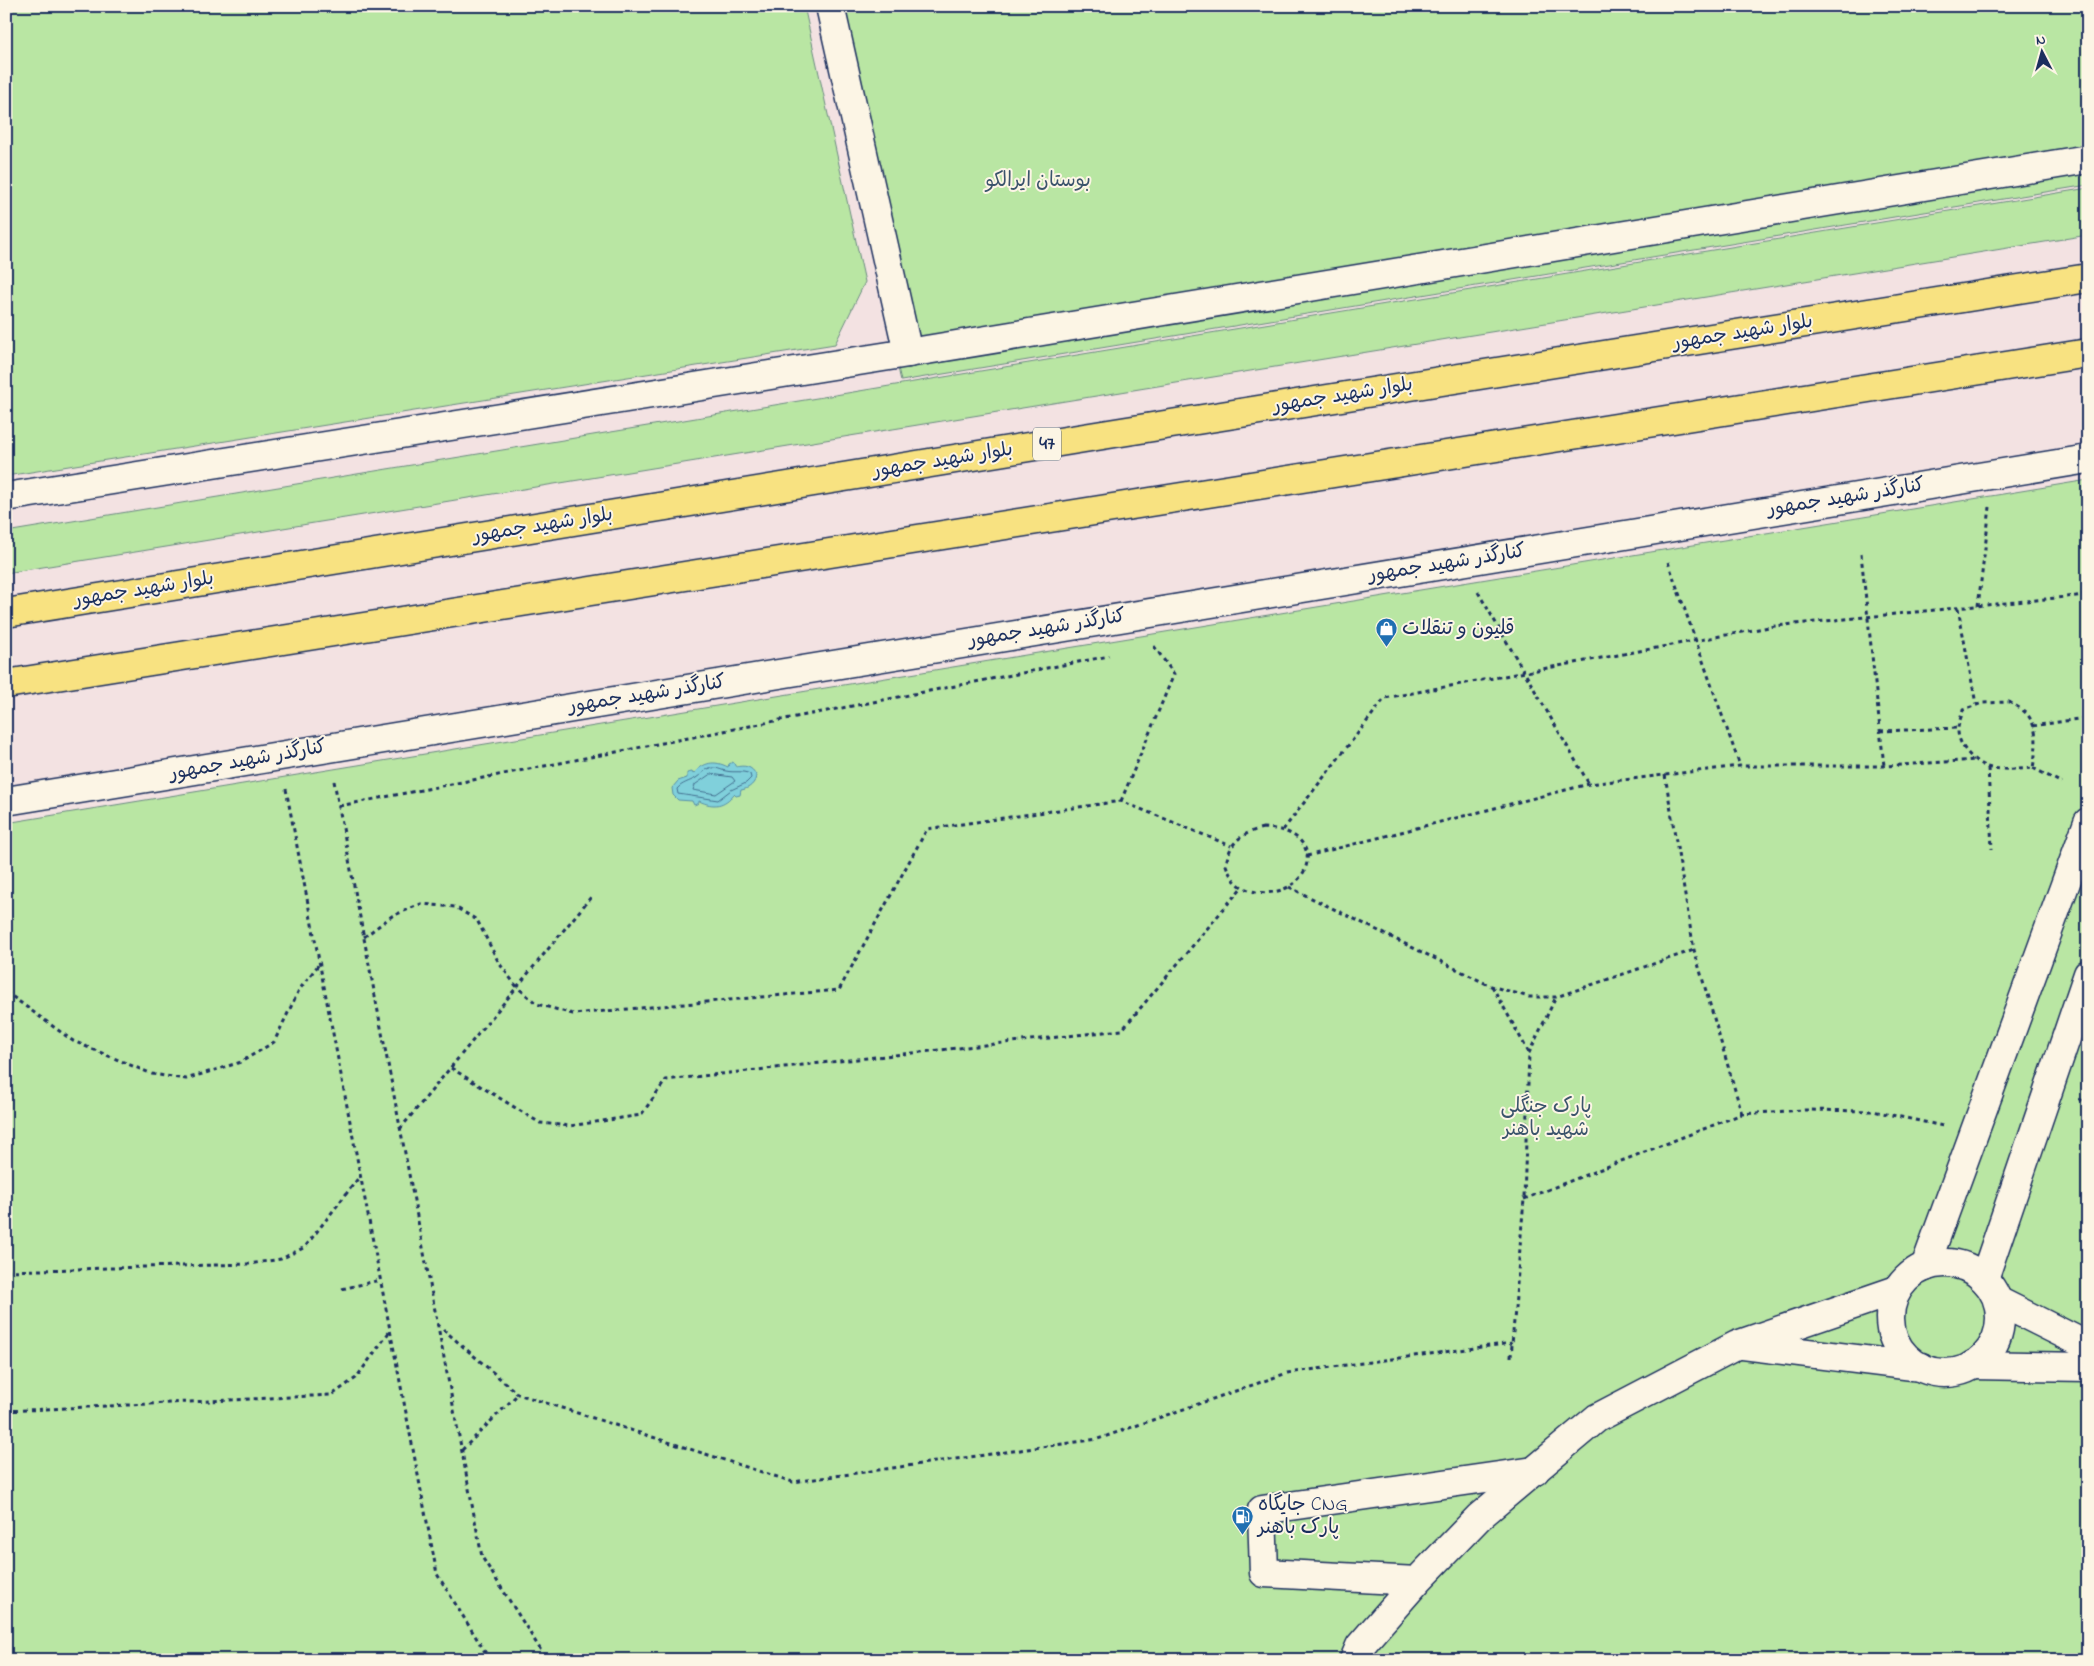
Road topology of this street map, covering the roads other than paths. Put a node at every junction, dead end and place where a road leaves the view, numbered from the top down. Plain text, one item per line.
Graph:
1 (830, 6) edge
2 (2088, 159) edge
3 (2088, 278) edge
4 (908, 353) junction
5 (2088, 353) edge
6 (2088, 459) edge
7 (6, 497) edge
8 (6, 613) edge
9 (6, 684) edge
10 (6, 801) edge
11 (2088, 822) edge
12 (2088, 974) edge
13 (1926, 1267) junction
14 (1898, 1290) junction
15 (1990, 1290) junction
16 (1737, 1345) junction
17 (2088, 1346) edge
18 (1973, 1365) junction
19 (1921, 1367) junction
20 (2088, 1367) edge
21 (1535, 1471) junction
22 (1417, 1580) junction
23 (1354, 1660) edge

1 - 4 street
2 - 4 street
3 - 8 highway, بلوار شهید جمهور / 47
4 - 7 street
5 - 9 highway
6 - 10 street, کنارگذر شهید جمهور
11 - 13 street
12 - 15 street
13 - 14 street
13 - 15 street
14 - 16 street
14 - 19 street
15 - 17 street
15 - 18 street
16 - 19 street
16 - 21 street
18 - 19 street
18 - 20 street
21 - 22 street
21 - 22 street
22 - 23 street

